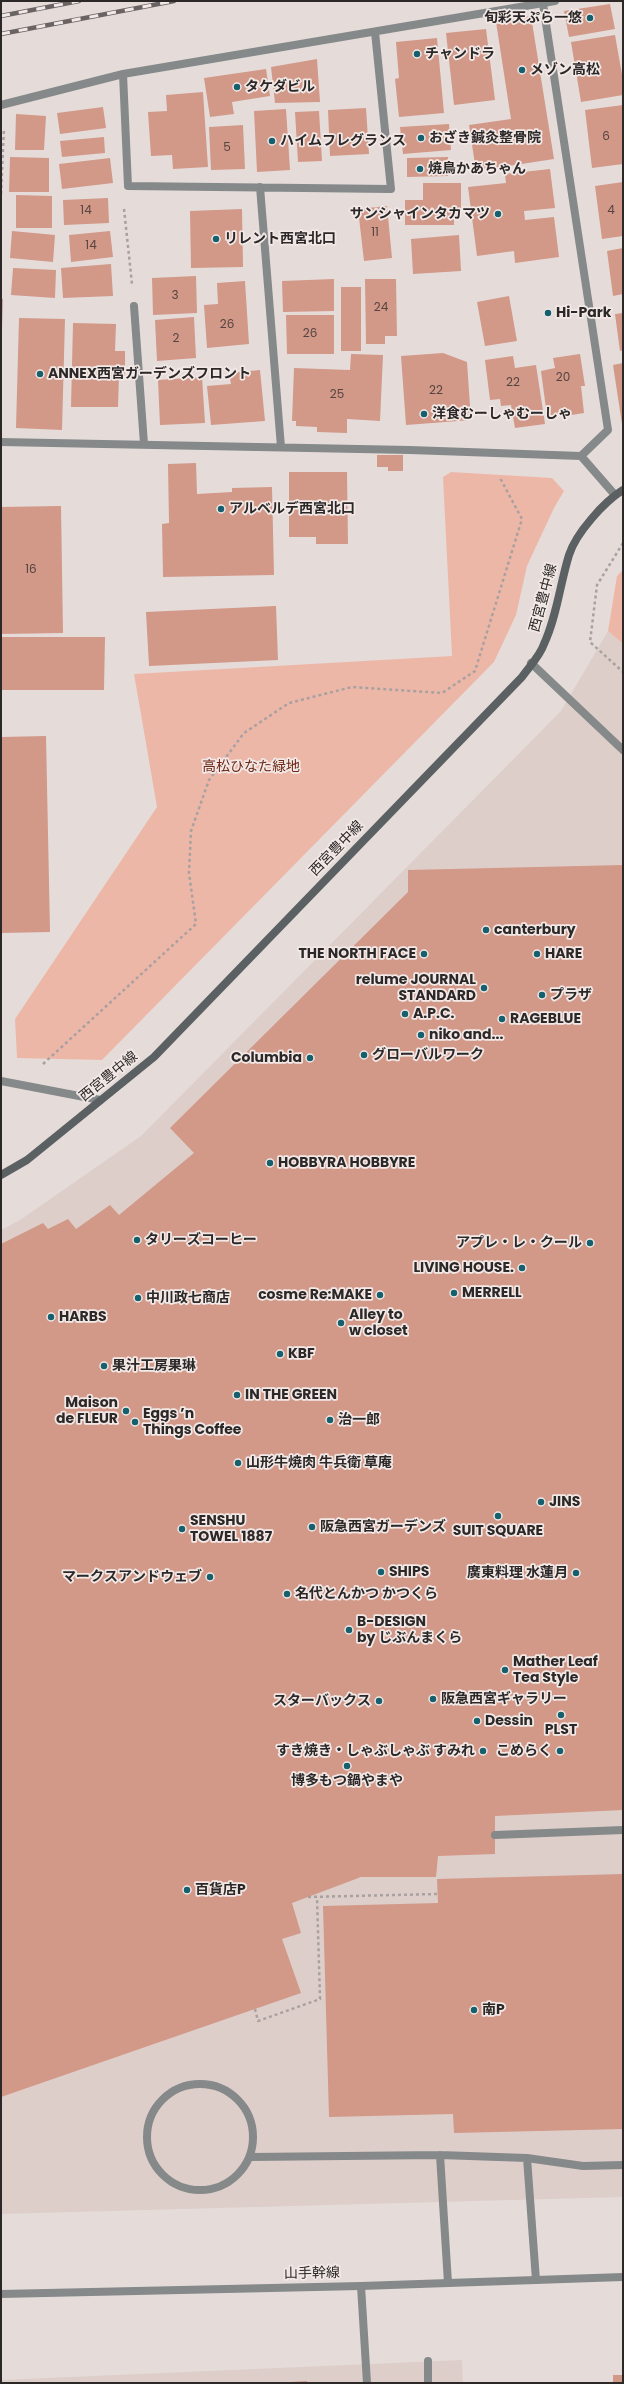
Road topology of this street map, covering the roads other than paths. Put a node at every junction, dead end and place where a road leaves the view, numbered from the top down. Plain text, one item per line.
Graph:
1 (555, 1) edge
2 (543, 4) junction
3 (375, 32) junction
4 (122, 74) junction
5 (3, 105) edge
6 (260, 187) junction
7 (134, 306) road end
8 (1, 442) edge
9 (144, 444) junction
10 (281, 447) junction
11 (581, 456) junction
12 (623, 490) edge
13 (615, 495) junction
14 (532, 663) junction
15 (623, 750) edge
16 (1, 1081) edge
17 (100, 1100) junction
18 (1, 1175) edge
19 (623, 1830) edge
20 (495, 1835) dead end
21 (440, 2155) junction
22 (250, 2156) junction
23 (528, 2158) junction
24 (623, 2166) edge
25 (623, 2277) edge
26 (536, 2280) junction
27 (448, 2283) junction
28 (361, 2286) junction
29 (1, 2294) edge
30 (428, 2361) dead end
31 (367, 2383) edge
32 (428, 2383) edge

1 - 2 street
2 - 3 street
2 - 11 street
3 - 4 street
3 - 6 street
4 - 5 street
4 - 6 street
6 - 10 street
7 - 9 street
8 - 9 street
9 - 10 street
10 - 11 street
11 - 13 street
12 - 13 main road, 西宮豊中線
13 - 14 main road, 西宮豊中線
14 - 15 street
14 - 17 main road, 西宮豊中線
16 - 17 street
17 - 18 main road, 西宮豊中線
19 - 20 street
21 - 22 street
21 - 23 street
21 - 27 street
22 - 22 street
23 - 24 street
23 - 26 street
25 - 26 street, 山手幹線
26 - 27 street, 山手幹線
27 - 28 street, 山手幹線
28 - 29 street, 山手幹線
28 - 31 street
30 - 32 street

